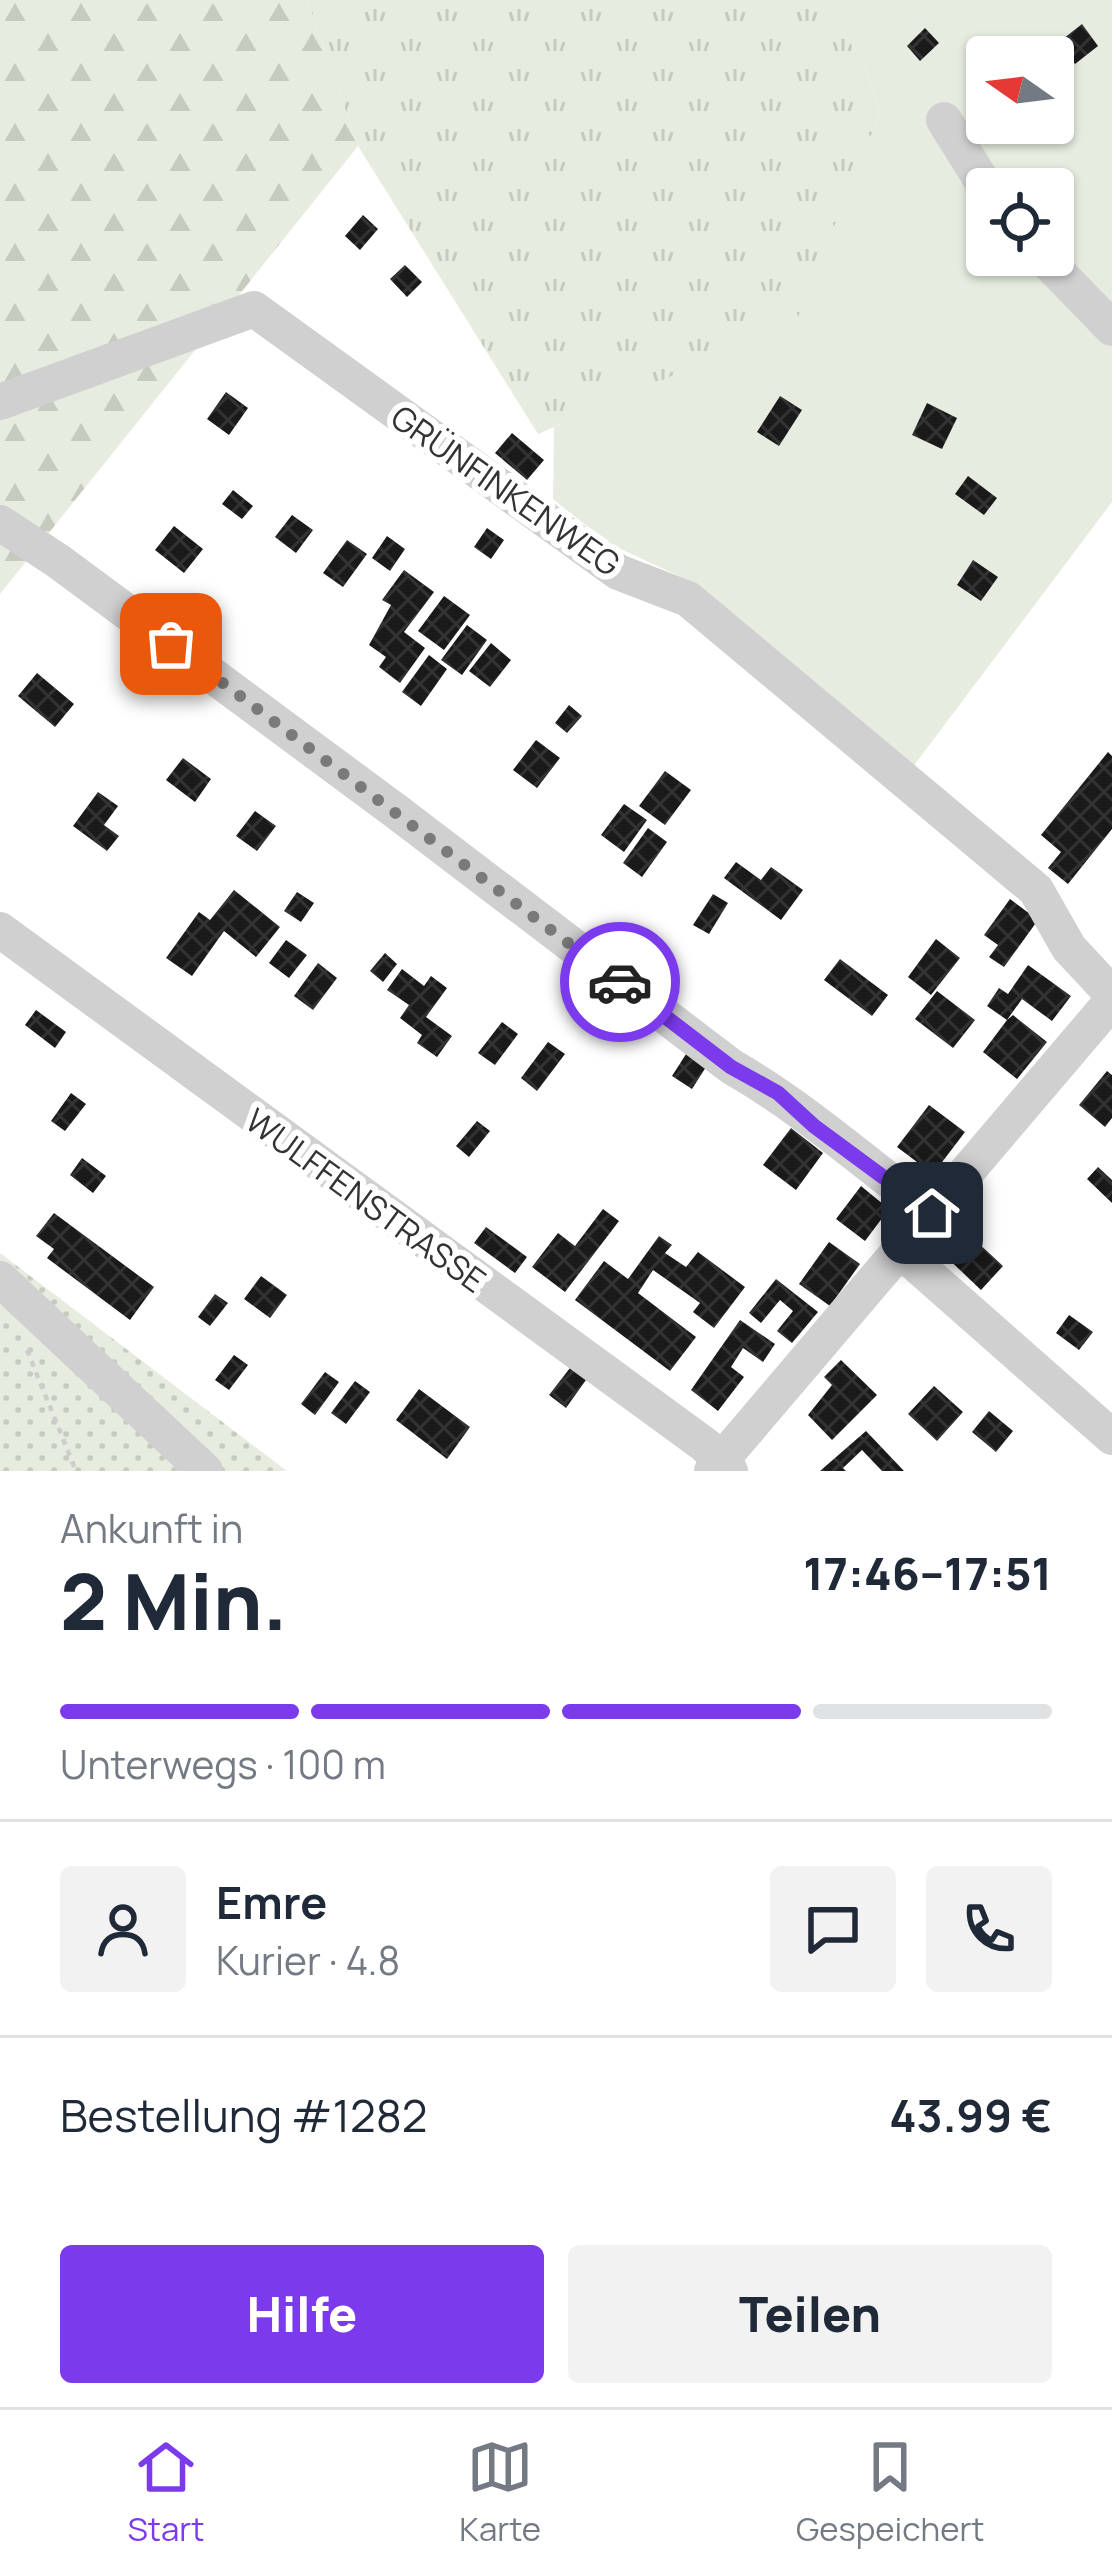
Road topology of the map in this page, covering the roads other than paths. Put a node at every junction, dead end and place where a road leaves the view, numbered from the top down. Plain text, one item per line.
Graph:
1 (944, 120) dead end
2 (974, 168) edge
3 (1061, 276) edge
4 (1112, 328) edge
5 (0, 402) edge
6 (0, 523) edge
7 (0, 930) edge
8 (1112, 997) edge
9 (932, 1213) junction
10 (902, 1252) junction
11 (0, 1280) edge
12 (1112, 1437) edge
13 (721, 1468) edge
14 (205, 1471) edge

1 - 2 street
3 - 4 street
5 - 8 street, GRÜNFINKENWEG
6 - 9 street
7 - 13 street, WULFFENSTRASSE
8 - 9 street
9 - 10 street
10 - 12 street
10 - 13 street
11 - 14 street

